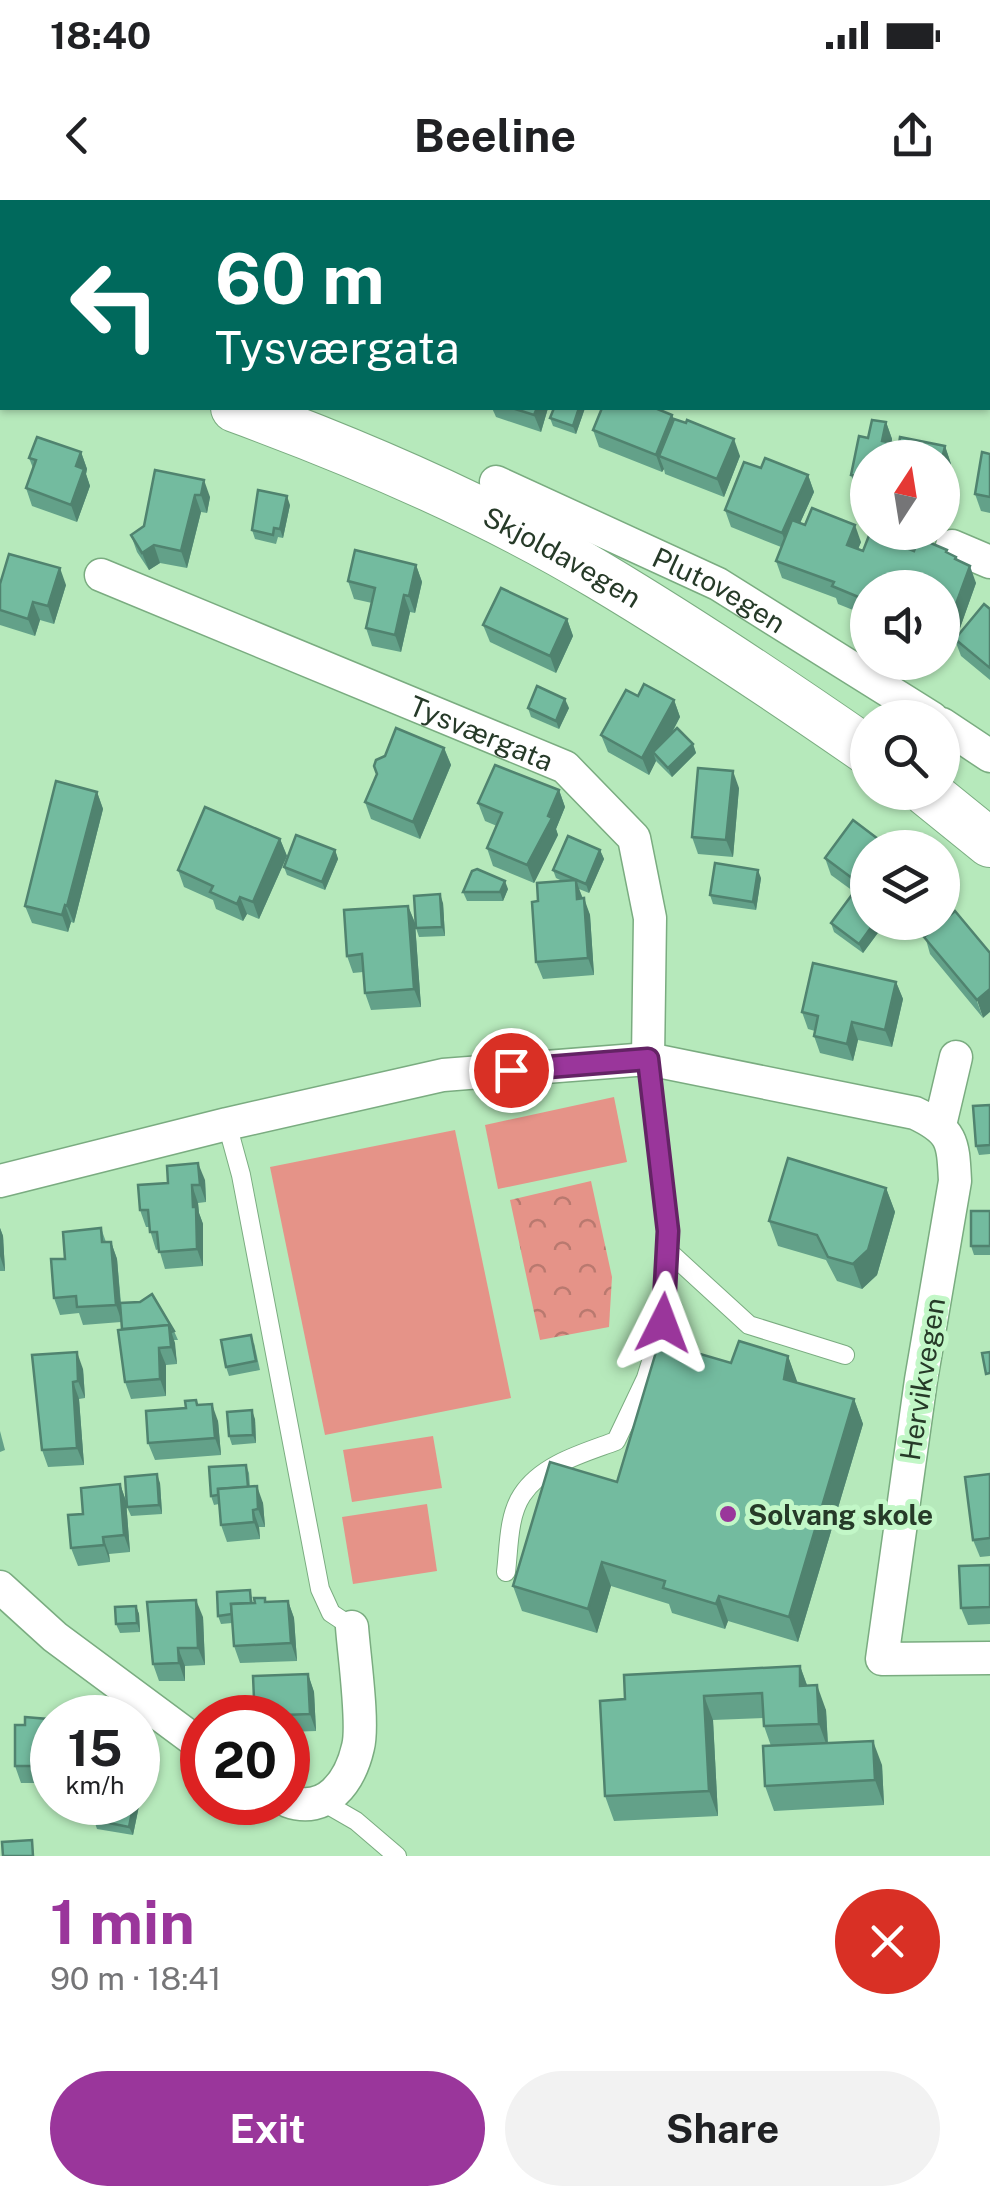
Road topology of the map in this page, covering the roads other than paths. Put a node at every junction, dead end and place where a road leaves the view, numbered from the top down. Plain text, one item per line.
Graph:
1 (241, 410) edge
2 (496, 482) dead end
3 (960, 549) edge
4 (990, 562) edge
5 (101, 575) dead end
6 (903, 700) edge
7 (960, 736) edge
8 (850, 738) edge
9 (990, 756) edge
10 (949, 810) edge
11 (990, 843) edge
12 (956, 1056) dead end
13 (648, 1059) junction
14 (227, 1124) junction
15 (940, 1125) junction
16 (0, 1180) edge
17 (667, 1250) junction
18 (845, 1355) dead end
19 (506, 1572) dead end
20 (0, 1587) edge
21 (352, 1627) joint
22 (990, 1658) edge
23 (180, 1730) edge
24 (310, 1803) edge
25 (310, 1810) edge
26 (397, 1856) edge

1 - 8 main road, Skjoldavegen
2 - 6 street, Plutovegen
3 - 4 street
5 - 13 street, Tysværgata
7 - 9 street
10 - 11 main road
12 - 15 street
13 - 14 street
13 - 15 street
13 - 17 lane
14 - 16 street
14 - 21 lane
15 - 22 street, Hervikvegen
17 - 18 lane
17 - 19 lane
20 - 23 street
21 - 24 street
25 - 26 lane

